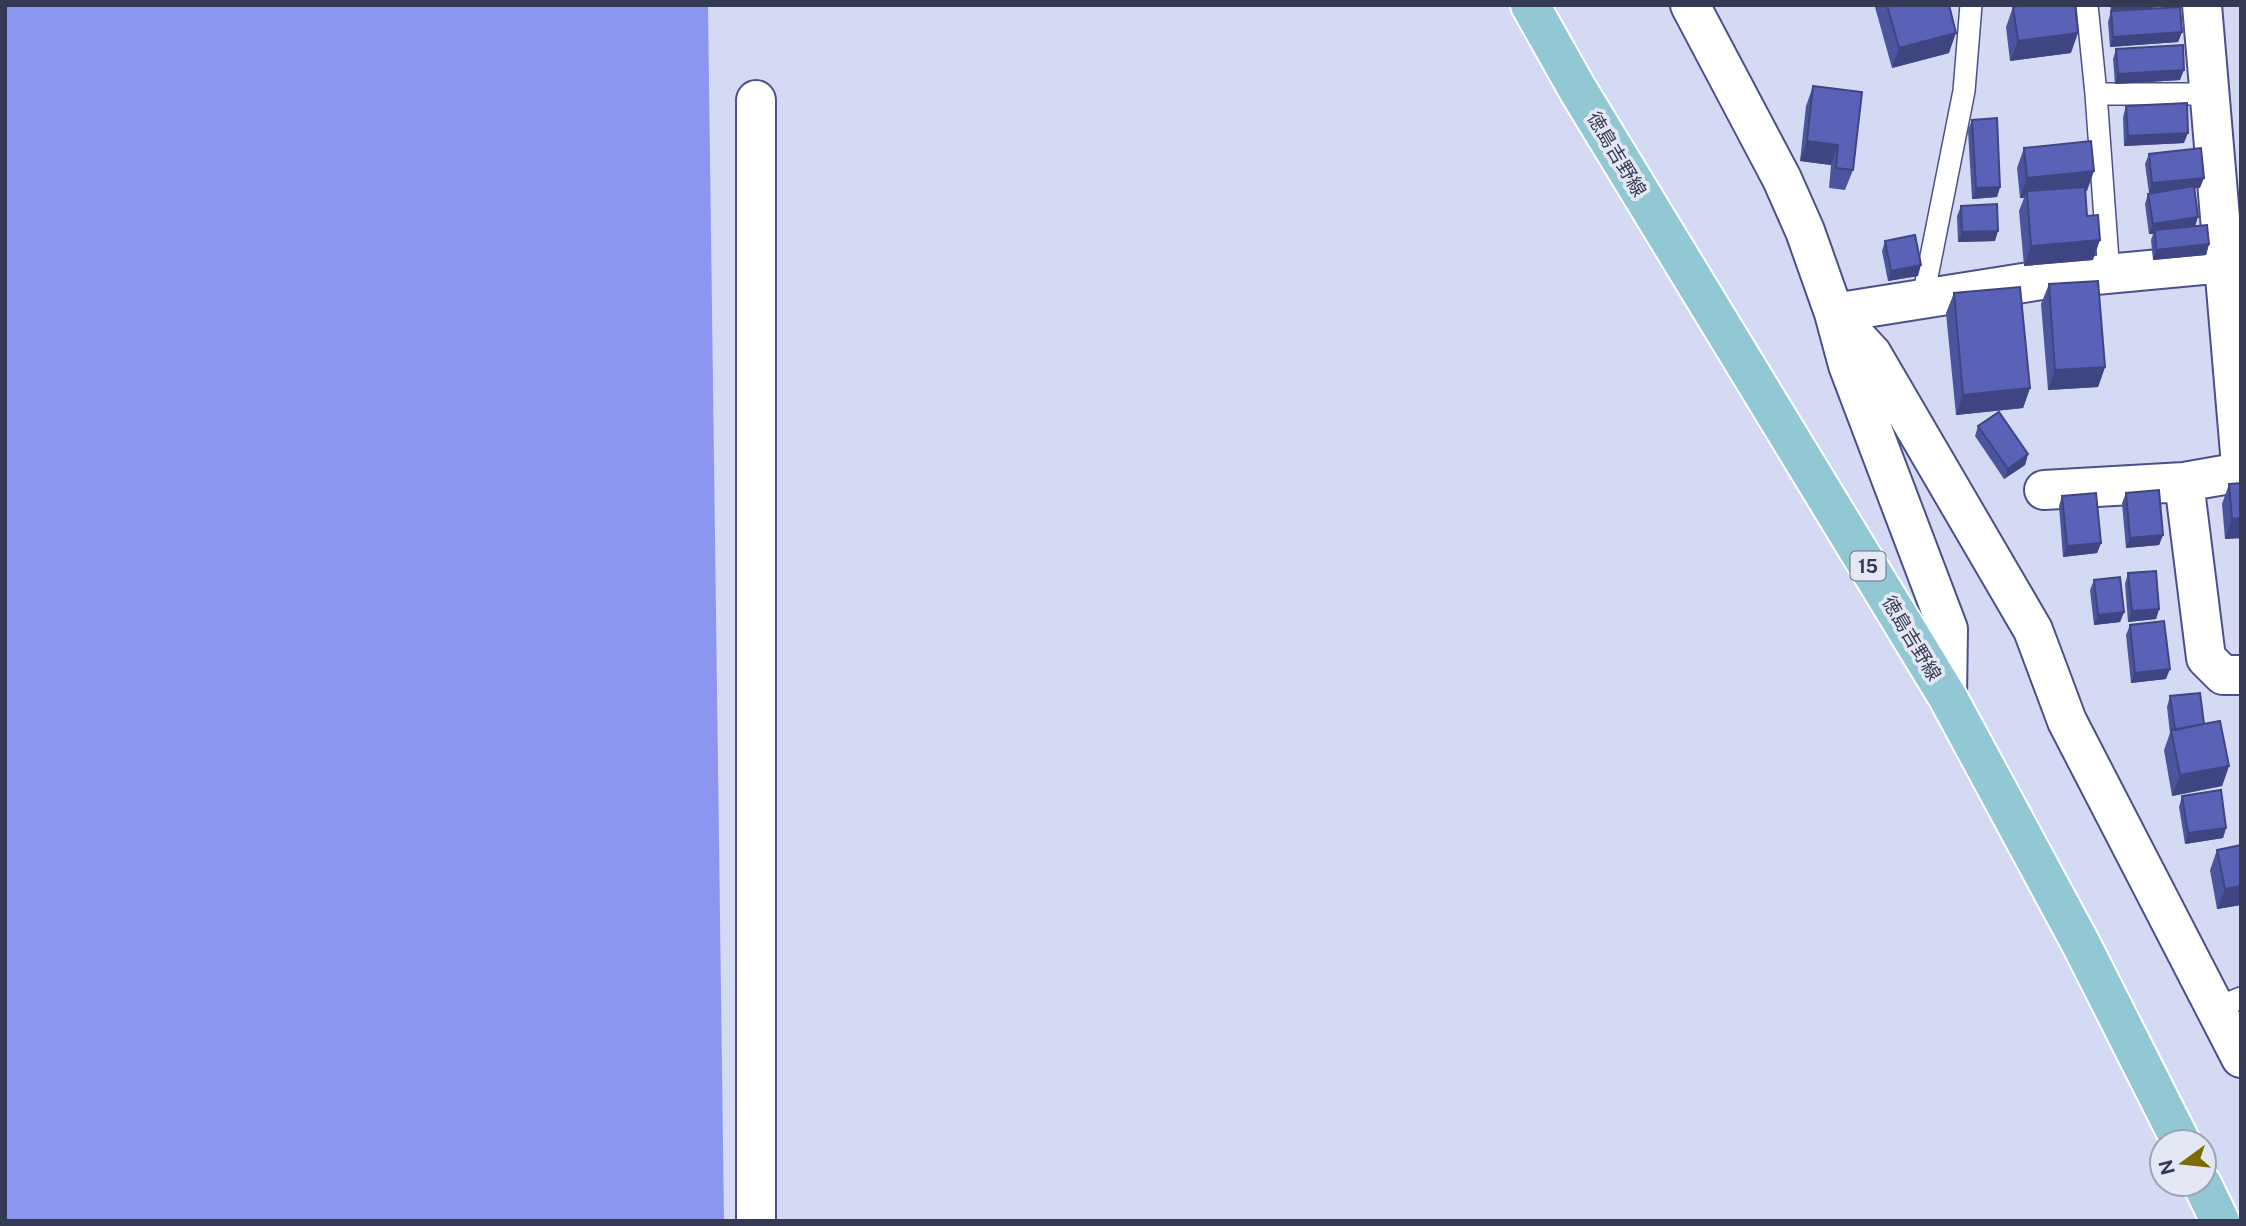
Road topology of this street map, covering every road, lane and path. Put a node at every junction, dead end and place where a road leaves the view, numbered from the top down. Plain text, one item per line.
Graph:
1 (1530, 5) edge
2 (1690, 5) edge
3 (1970, 5) edge
4 (2087, 5) edge
5 (2202, 5) edge
6 (2096, 94) junction
7 (2209, 94) junction
8 (757, 100) dead end
9 (2224, 262) junction
10 (2109, 274) junction
11 (1923, 297) junction
12 (1833, 313) junction
13 (2241, 465) edge
14 (2241, 471) edge
15 (2184, 481) junction
16 (2044, 490) dead end
17 (2241, 675) edge
18 (1947, 696) junction
19 (2228, 1003) edge
20 (2241, 1058) edge
21 (2174, 1128) edge
22 (2209, 1198) edge
23 (756, 1221) edge
24 (2221, 1221) edge

1 - 18 main road, 徳島吉野線 / 15
2 - 12 street
3 - 11 lane
4 - 6 lane
5 - 7 street
6 - 7 lane
6 - 10 lane
7 - 9 street
8 - 23 street
9 - 10 street
9 - 13 street
10 - 11 street
11 - 12 street
12 - 18 street
12 - 19 street
14 - 15 street
15 - 16 street
15 - 17 street
18 - 21 main road, 徳島吉野線 / 15
19 - 20 street
22 - 24 main road

